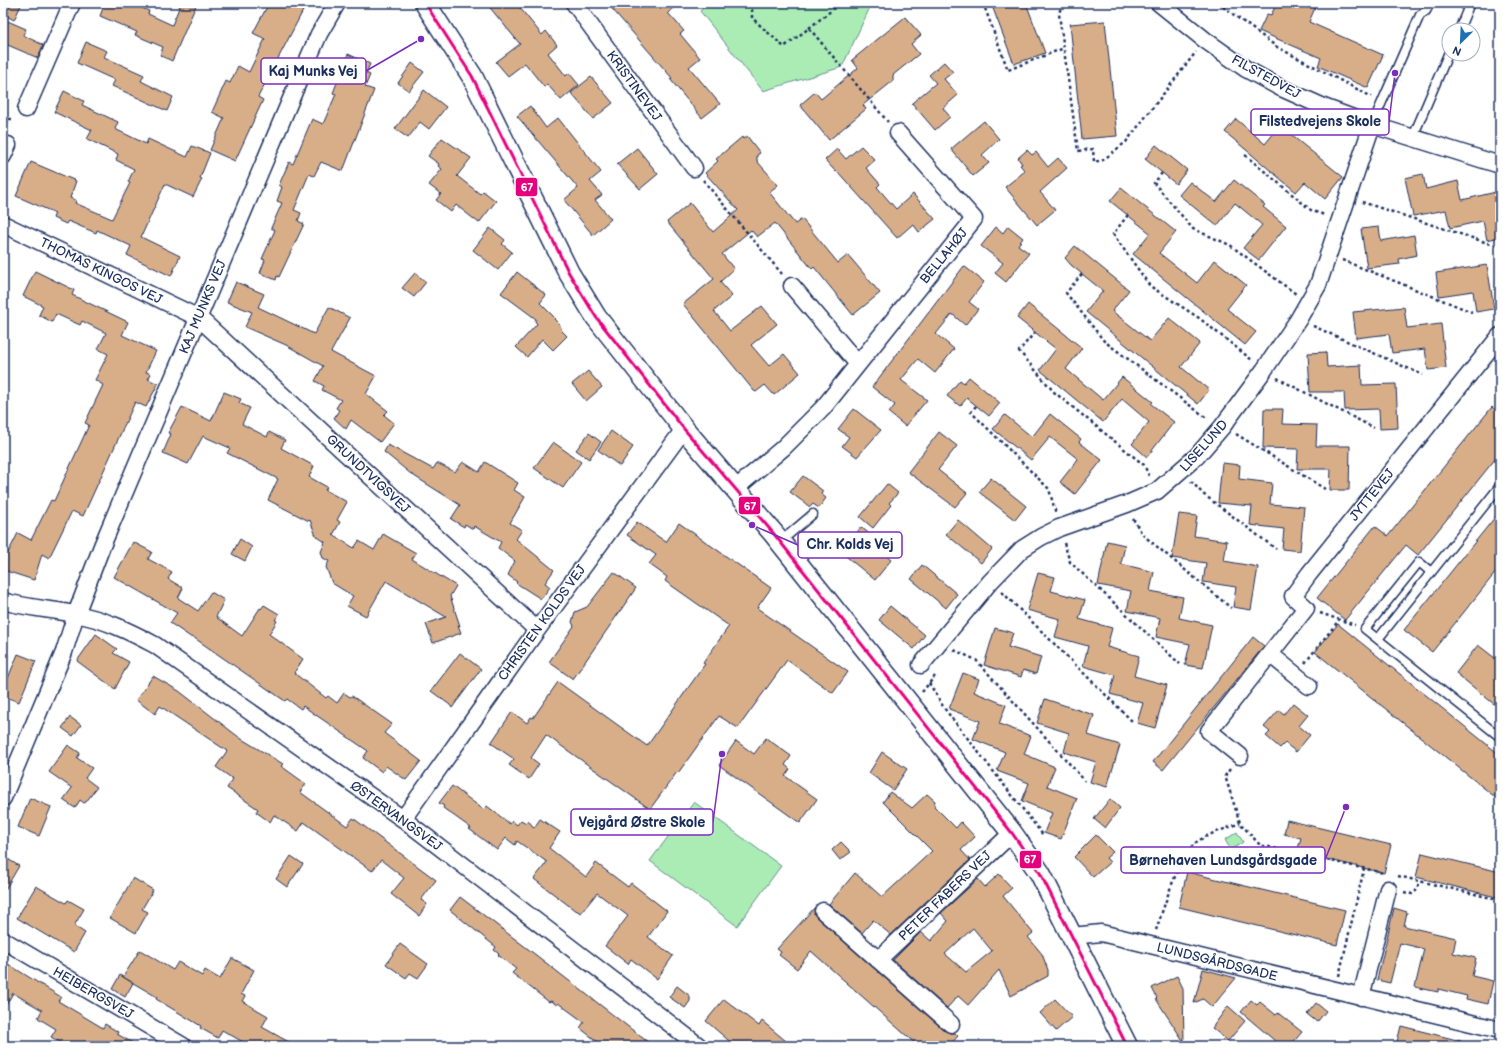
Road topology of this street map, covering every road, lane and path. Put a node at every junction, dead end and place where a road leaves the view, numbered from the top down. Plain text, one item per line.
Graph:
1 (72, 3) edge
2 (337, 3) edge
3 (426, 3) edge
4 (574, 3) edge
5 (752, 3) edge
6 (841, 3) edge
7 (983, 3) edge
8 (1062, 3) edge
9 (1159, 3) edge
10 (1218, 3) edge
11 (1430, 3) edge
12 (1470, 3) edge
13 (1462, 22) edge
14 (809, 28) junction
15 (1205, 40) junction
16 (1065, 48) junction
17 (1445, 62) edge
18 (1382, 102) junction
19 (26, 109) dead end
20 (1372, 126) junction
21 (898, 133) joint
22 (1412, 139) junction
23 (1245, 155) dead end
24 (1500, 165) edge
25 (694, 168) joint
26 (1162, 173) dead end
27 (1365, 195) dead end
28 (1355, 199) junction
29 (1360, 209) dead end
30 (1128, 215) dead end
31 (1340, 220) junction
32 (3, 224) edge
33 (1500, 247) edge
34 (1345, 253) dead end
35 (1337, 260) junction
36 (1082, 274) dead end
37 (792, 286) joint
38 (1308, 301) junction
39 (1472, 312) dead end
40 (199, 318) junction
41 (1314, 320) dead end
42 (1311, 326) junction
43 (1308, 330) dead end
44 (1035, 332) dead end
45 (1500, 336) edge
46 (858, 364) junction
47 (1281, 372) dead end
48 (1423, 375) dead end
49 (1271, 377) junction
50 (976, 406) dead end
51 (1240, 427) dead end
52 (1374, 428) dead end
53 (684, 429) junction
54 (1230, 433) junction
55 (1197, 476) dead end
56 (1186, 480) junction
57 (1500, 486) edge
58 (736, 488) junction
59 (1325, 490) dead end
60 (1157, 491) junction
61 (1127, 504) junction
62 (813, 514) dead end
63 (1138, 517) dead end
64 (1134, 519) junction
65 (1127, 522) dead end
66 (1062, 536) junction
67 (1071, 541) dead end
68 (780, 542) junction
69 (1058, 546) dead end
70 (1276, 549) dead end
71 (1432, 572) junction
72 (990, 582) junction
73 (1007, 586) dead end
74 (1002, 592) junction
75 (997, 598) dead end
76 (3, 601) edge
77 (1231, 608) dead end
78 (1306, 608) junction
79 (76, 614) junction
80 (1340, 620) junction
81 (1365, 629) junction
82 (537, 630) junction
83 (1378, 639) junction
84 (942, 640) junction
85 (960, 645) dead end
86 (955, 651) junction
87 (1270, 654) junction
88 (951, 656) dead end
89 (1180, 664) dead end
90 (922, 665) dead end
91 (939, 671) dead end
92 (1296, 676) junction
93 (929, 684) junction
94 (1309, 686) dead end
95 (910, 706) junction
96 (1132, 722) dead end
97 (1500, 737) edge
98 (1240, 756) joint
99 (1085, 781) dead end
100 (3, 798) edge
101 (403, 819) junction
102 (1240, 823) junction
103 (1012, 833) junction
104 (1043, 836) dead end
105 (1364, 869) junction
106 (1388, 879) junction
107 (1420, 881) junction
108 (1500, 900) edge
109 (823, 912) dead end
110 (1072, 936) junction
111 (3, 940) edge
112 (1150, 946) junction
113 (878, 960) junction
114 (1336, 991) junction
115 (1361, 997) junction
116 (951, 1024) dead end
117 (1500, 1030) edge
118 (183, 1046) edge
119 (699, 1046) edge
120 (1127, 1046) edge

1 - 19 street
2 - 40 street, KAJ MUNKS VEJ
3 - 53 street
4 - 25 street, KRISTINEVEJ
5 - 14 path
6 - 14 path
7 - 16 path
8 - 16 path
9 - 15 street, FILSTEDVEJ
10 - 18 path
11 - 18 lane
12 - 13 lane
14 - 21 path
15 - 16 path
15 - 20 street, FILSTEDVEJ
17 - 22 lane
18 - 20 lane
20 - 22 street, FILSTEDVEJ
20 - 28 street, LISELUND
21 - 46 street, BELLAHØJ
22 - 24 street, FILSTEDVEJ
23 - 31 path
25 - 37 path
26 - 38 path
27 - 28 path
28 - 29 path
28 - 31 street, LISELUND
28 - 33 path
30 - 49 path
31 - 35 street, LISELUND
32 - 40 street, THOMAS KINGOS VEJ
34 - 35 path
35 - 38 street, LISELUND
35 - 39 path
36 - 54 path
37 - 46 street
38 - 49 street, LISELUND
40 - 79 street, KAJ MUNKS VEJ
40 - 82 street, GRUNDTVIGSVEJ
41 - 42 path
42 - 43 path
42 - 48 path
44 - 60 path
45 - 78 street, JYTTEVEJ
46 - 58 street, BELLAHØJ
47 - 49 path
49 - 52 path
49 - 54 street, LISELUND
50 - 66 path
51 - 54 path
53 - 58 street
53 - 82 street, CHRISTEN KOLDS VEJ
54 - 56 street, LISELUND
54 - 59 path
55 - 56 path
56 - 60 street, LISELUND
56 - 70 path
57 - 71 lane
58 - 68 street
60 - 61 street, LISELUND
61 - 64 path
61 - 66 street, LISELUND
62 - 68 lane
63 - 64 path
64 - 65 path
64 - 77 path
66 - 67 path
66 - 69 path
66 - 72 street, LISELUND
66 - 89 path
68 - 95 street
71 - 81 lane
71 - 83 lane
72 - 74 path
72 - 84 street, LISELUND
73 - 74 path
74 - 75 path
74 - 96 path
76 - 79 street, ØSTERVANGSVEJ
78 - 80 path
78 - 87 street
79 - 100 street, KAJ MUNKS VEJ
79 - 101 street, ØSTERVANGSVEJ
80 - 81 path
80 - 92 path
81 - 83 lane
82 - 101 street, CHRISTEN KOLDS VEJ
83 - 97 lane
84 - 86 path
84 - 90 street, LISELUND
85 - 86 path
86 - 88 path
86 - 99 path
87 - 92 street
87 - 98 street
91 - 93 path
92 - 94 street
93 - 95 path
93 - 104 path
95 - 103 street
98 - 102 path
101 - 119 street, ØSTERVANGSVEJ
102 - 105 path
102 - 112 path
103 - 110 street
103 - 113 street, PETER FABERS VEJ
105 - 106 path
105 - 114 path
106 - 107 path
106 - 107 path
106 - 115 street
107 - 108 path
109 - 113 street
110 - 112 street, LUNDSGÅRDSGADE
110 - 120 street
111 - 118 street, HEIBERGSVEJ
112 - 114 street, LUNDSGÅRDSGADE
113 - 116 street
114 - 115 street, LUNDSGÅRDSGADE
115 - 117 street, LUNDSGÅRDSGADE

